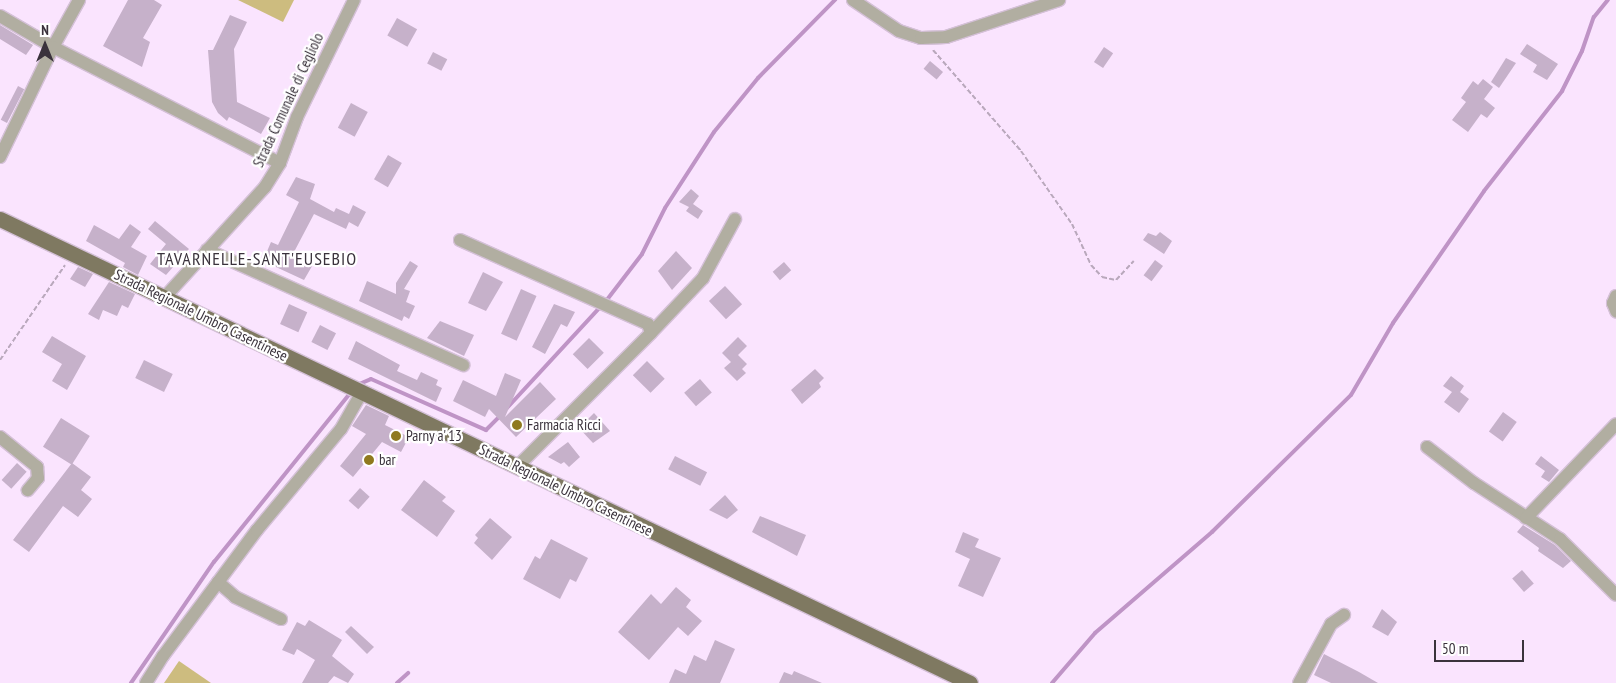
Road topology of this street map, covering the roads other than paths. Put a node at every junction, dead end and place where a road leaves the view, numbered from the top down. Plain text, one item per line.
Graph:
1 (79, 0) edge
2 (354, 0) edge
3 (853, 0) edge
4 (1059, 0) edge
5 (0, 16) edge
6 (53, 47) junction
7 (0, 157) edge
8 (280, 164) junction
9 (0, 219) edge
10 (735, 219) dead end
11 (460, 240) dead end
12 (207, 250) junction
13 (1616, 296) edge
14 (164, 298) junction
15 (1616, 311) edge
16 (651, 333) junction
17 (463, 365) dead end
18 (362, 392) junction
19 (1616, 424) edge
20 (0, 437) edge
21 (1427, 446) dead end
22 (517, 467) junction
23 (28, 490) dead end
24 (1526, 518) junction
25 (218, 582) junction
26 (1616, 595) edge
27 (1344, 615) dead end
28 (281, 619) dead end
29 (146, 683) edge
30 (970, 683) edge
31 (1299, 683) edge

1 - 6 street
2 - 8 street, Strada Comunale di Cegliolo
3 - 4 street
5 - 6 street
6 - 7 street
6 - 8 street
8 - 12 street, Strada Comunale di Cegliolo
9 - 14 main road, Strada Regionale Umbro Casentinese
10 - 16 street
11 - 16 street
12 - 14 street, Strada Comunale di Cegliolo
12 - 17 street
13 - 15 street
14 - 18 main road, Strada Regionale Umbro Casentinese
16 - 22 street
18 - 22 main road, Strada Regionale Umbro Casentinese
18 - 25 street
19 - 24 street
20 - 23 street
21 - 24 street
22 - 30 main road, Strada Regionale Umbro Casentinese
24 - 26 street
25 - 28 street
25 - 29 street
27 - 31 street

